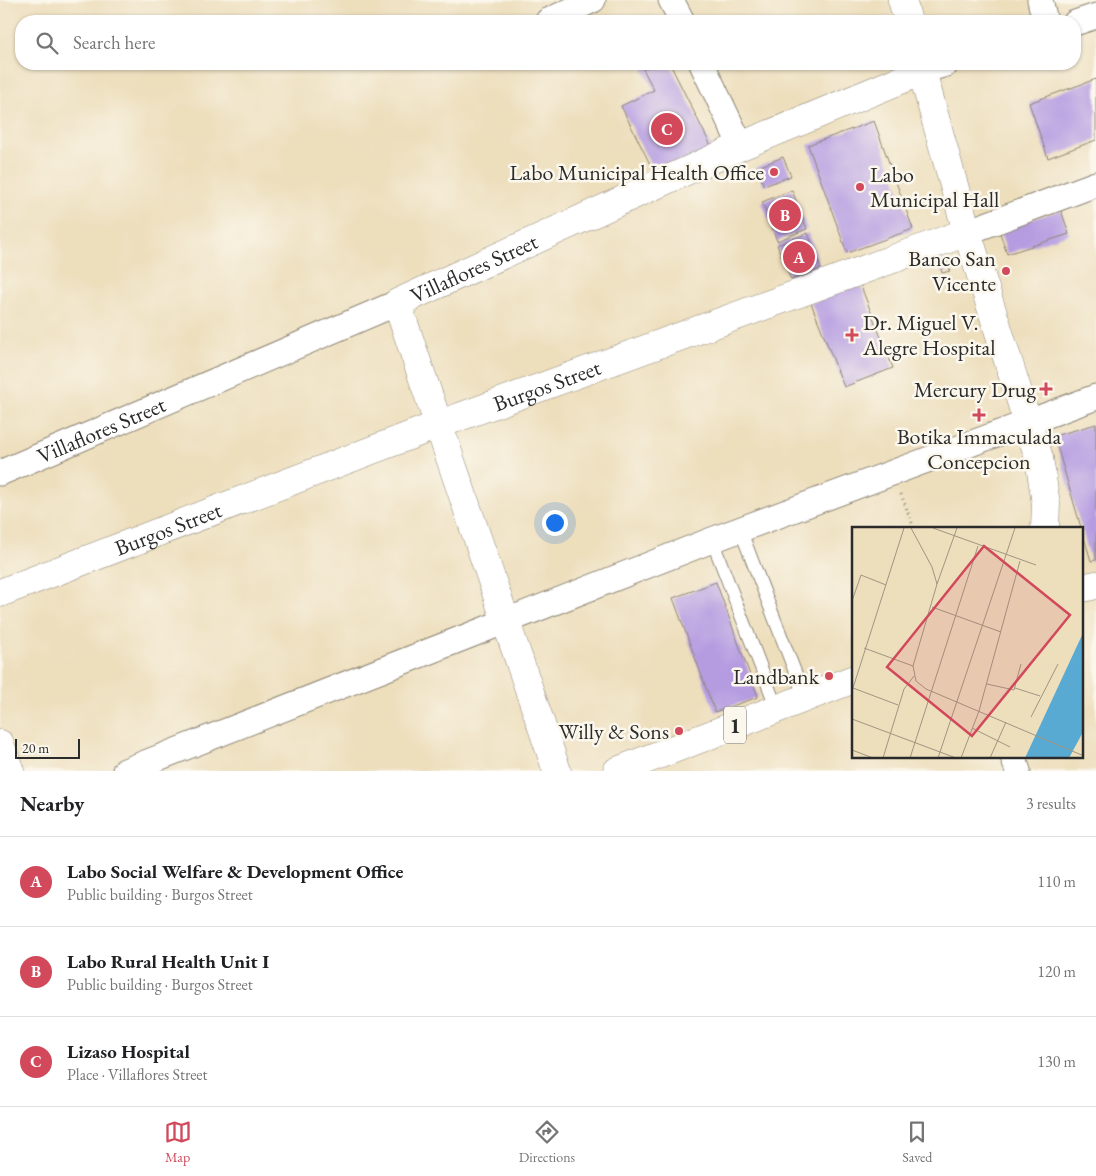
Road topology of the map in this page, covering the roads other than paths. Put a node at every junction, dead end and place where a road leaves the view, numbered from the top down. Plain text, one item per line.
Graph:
1 (593, 0) edge
2 (672, 0) edge
3 (902, 0) edge
4 (1040, 0) edge
5 (561, 15) edge
6 (679, 15) edge
7 (906, 15) edge
8 (1044, 15) edge
9 (1096, 16) edge
10 (1081, 21) edge
11 (705, 70) edge
12 (920, 70) edge
13 (930, 70) edge
14 (741, 146) junction
15 (1096, 184) edge
16 (967, 232) junction
17 (397, 303) junction
18 (1096, 397) edge
19 (1028, 423) junction
20 (440, 424) junction
21 (0, 472) edge
22 (1045, 527) edge
23 (740, 529) junction
24 (712, 540) junction
25 (0, 593) edge
26 (506, 621) junction
27 (852, 680) edge
28 (804, 698) junction
29 (777, 709) junction
30 (0, 744) edge
31 (1013, 758) edge
32 (10, 771) edge
33 (125, 771) edge
34 (557, 771) edge
35 (617, 771) edge
36 (1018, 771) edge

1 - 5 street
2 - 6 street
3 - 7 street
4 - 8 street
9 - 10 street
11 - 14 street
12 - 14 street, Villaflores Street
13 - 16 street
14 - 17 street, Villaflores Street
15 - 16 street, Burgos Street
16 - 19 street
16 - 20 street, Burgos Street
17 - 20 street
17 - 21 street, Villaflores Street
18 - 19 street
19 - 22 street
19 - 23 street
20 - 25 street, Burgos Street
20 - 26 street
23 - 24 street
23 - 28 lane
24 - 26 street
24 - 29 lane
26 - 33 street
26 - 34 street
27 - 28 street, 1
28 - 29 street, 1
29 - 35 street, 1
30 - 32 street
31 - 36 street

